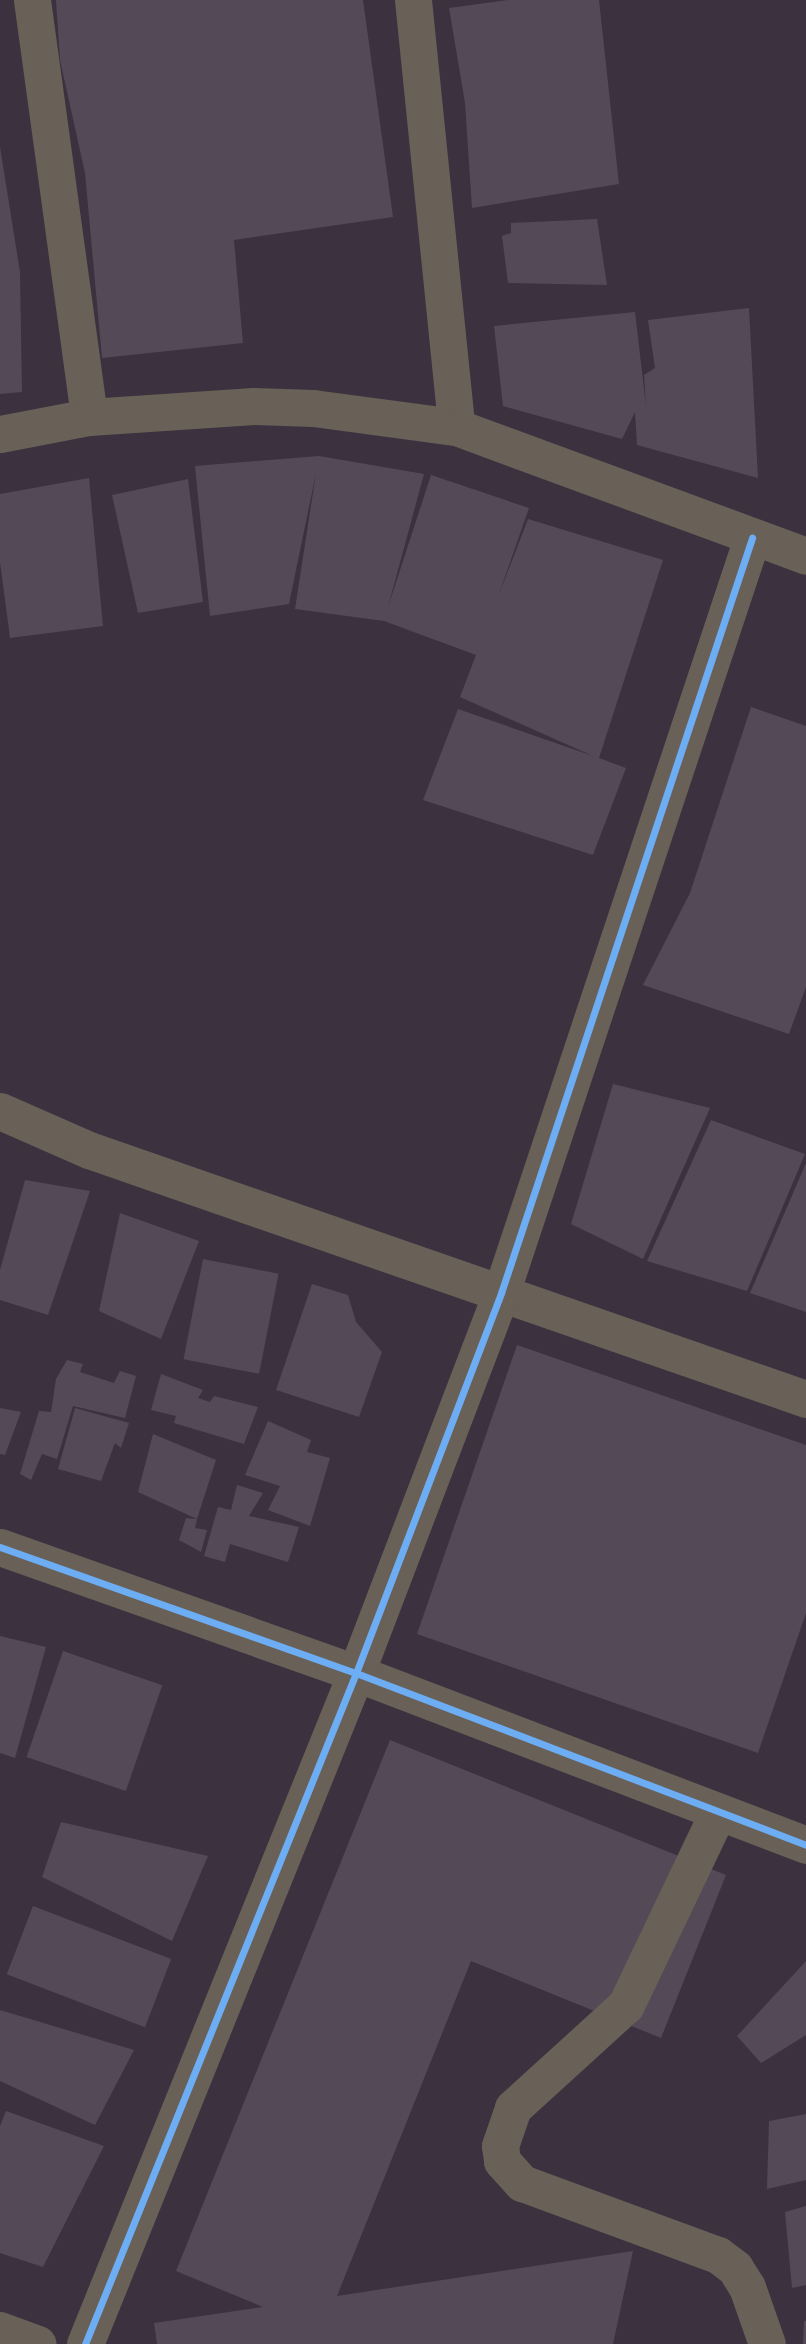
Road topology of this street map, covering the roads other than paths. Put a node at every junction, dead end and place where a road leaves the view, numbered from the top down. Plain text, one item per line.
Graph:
1 (32, 0) edge
2 (413, 0) edge
3 (89, 417) junction
4 (456, 427) junction
5 (0, 434) edge
6 (752, 538) junction
7 (806, 556) edge
8 (0, 1111) edge
9 (501, 1293) junction
10 (806, 1399) edge
11 (0, 1547) edge
12 (356, 1673) junction
13 (718, 1812) junction
14 (806, 1845) edge
15 (0, 2330) edge
16 (38, 2344) edge
17 (85, 2344) edge
18 (767, 2344) edge

1 - 3 street
2 - 4 street
3 - 4 street
3 - 5 street
4 - 6 street
6 - 7 street
6 - 9 street
8 - 9 street
9 - 10 street
9 - 12 street
11 - 12 street
12 - 13 street
12 - 17 street
13 - 14 street
13 - 18 street
15 - 16 street

